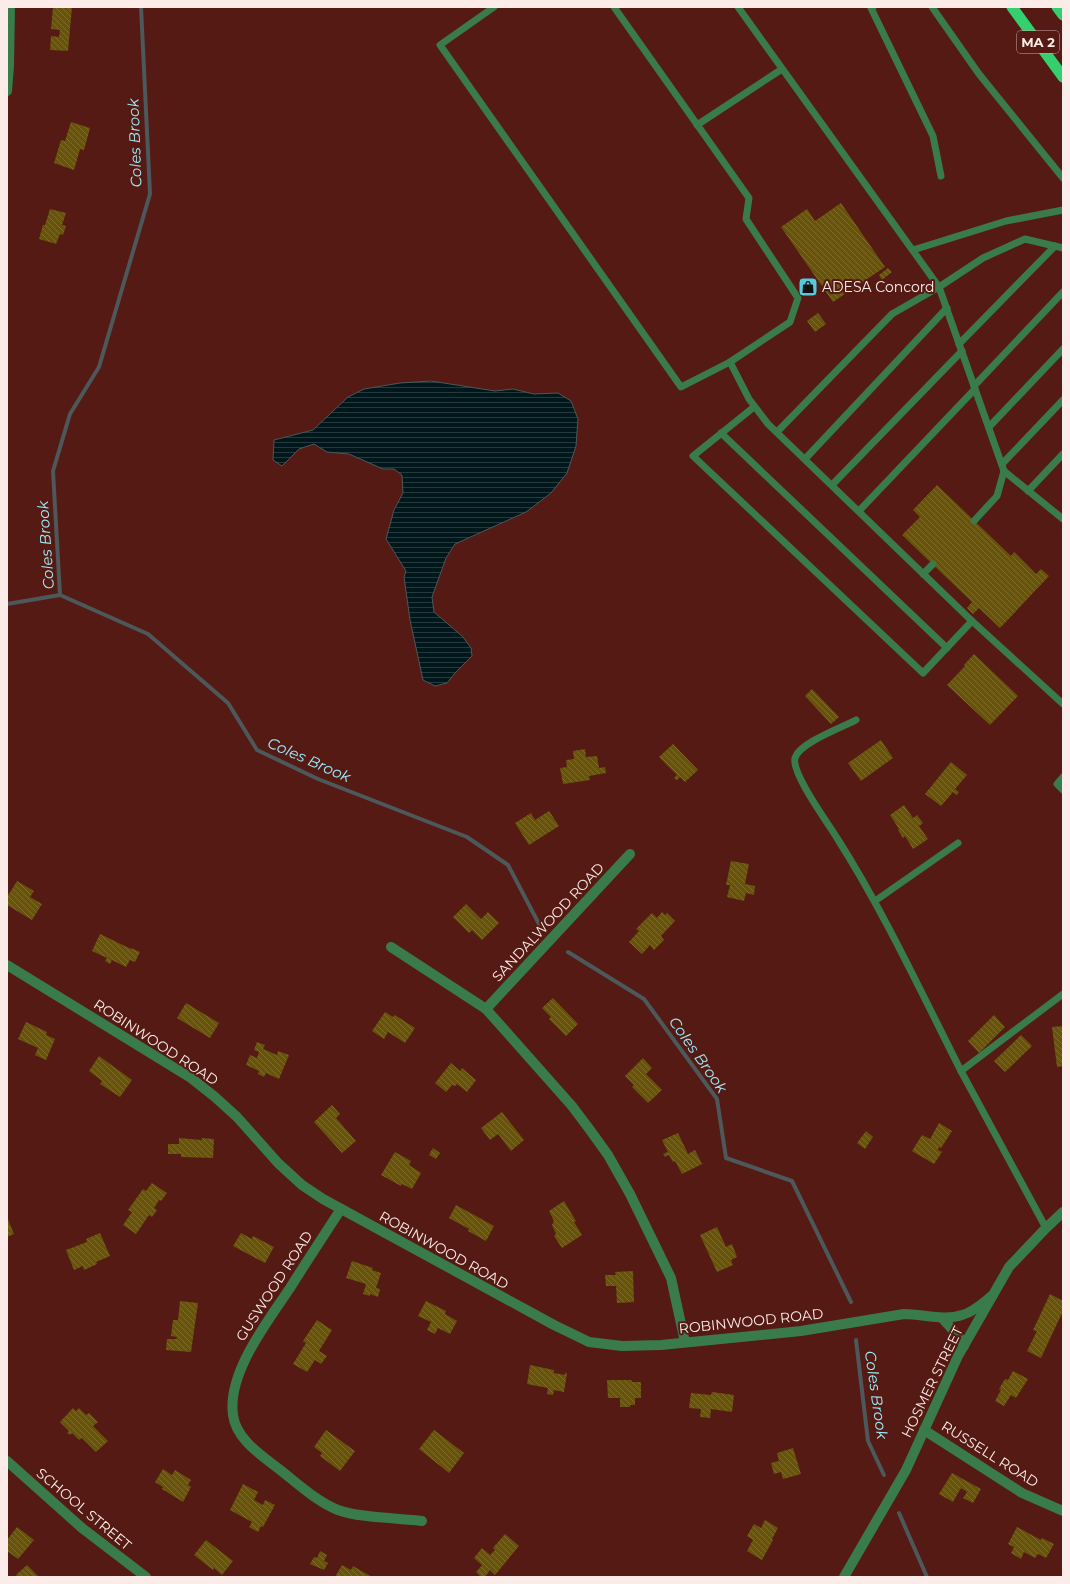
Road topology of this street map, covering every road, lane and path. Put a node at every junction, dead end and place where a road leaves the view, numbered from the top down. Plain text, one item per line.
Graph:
1 (10, 7) edge
2 (494, 7) edge
3 (614, 7) edge
4 (738, 7) edge
5 (873, 7) edge
6 (932, 7) edge
7 (1012, 7) edge
8 (1057, 7) edge
9 (1063, 15) edge
10 (8, 65) edge
11 (782, 69) junction
12 (1063, 77) edge
13 (7, 91) edge
14 (697, 125) junction
15 (942, 176) dead end
16 (1063, 178) edge
17 (1063, 210) edge
18 (1055, 246) junction
19 (1063, 248) edge
20 (913, 250) junction
21 (939, 287) junction
22 (1063, 292) edge
23 (947, 308) junction
24 (959, 344) junction
25 (1063, 349) edge
26 (962, 352) junction
27 (730, 362) junction
28 (975, 387) junction
29 (1063, 400) edge
30 (754, 406) junction
31 (989, 427) junction
32 (777, 432) junction
33 (721, 433) junction
34 (1063, 454) edge
35 (805, 459) junction
36 (1003, 468) junction
37 (832, 485) junction
38 (1028, 491) junction
39 (859, 511) junction
40 (1062, 516) edge
41 (974, 521) dead end
42 (932, 564) dead end
43 (923, 574) junction
44 (972, 621) junction
45 (947, 648) junction
46 (1063, 704) edge
47 (856, 720) dead end
48 (1063, 778) edge
49 (1063, 790) edge
50 (958, 843) dead end
51 (630, 854) dead end
52 (875, 901) junction
53 (391, 947) dead end
54 (7, 965) edge
55 (1063, 994) edge
56 (486, 1009) junction
57 (961, 1071) junction
58 (341, 1209) junction
59 (1063, 1212) edge
60 (1046, 1228) junction
61 (993, 1295) junction
62 (942, 1318) junction
63 (685, 1342) junction
64 (964, 1346) junction
65 (924, 1430) junction
66 (7, 1461) edge
67 (1063, 1511) edge
68 (422, 1521) dead end
69 (146, 1577) edge
70 (844, 1577) edge

1 - 10 street
2 - 27 lane
3 - 14 lane
4 - 11 lane
5 - 15 lane
6 - 16 lane
7 - 12 highway, MA 2
8 - 9 highway, MA 2
10 - 13 street
11 - 14 lane
11 - 20 lane
14 - 27 lane
17 - 20 lane
18 - 19 lane
18 - 21 lane
18 - 24 lane
20 - 21 lane
21 - 23 lane
21 - 32 lane
22 - 28 lane
23 - 24 lane
23 - 35 lane
24 - 26 lane
25 - 31 lane
26 - 28 lane
26 - 37 lane
27 - 30 lane
28 - 31 lane
28 - 39 lane
29 - 36 lane
30 - 32 lane
30 - 33 lane
31 - 36 lane
32 - 35 lane
33 - 45 lane
33 - 45 lane
34 - 38 lane
35 - 37 lane
36 - 38 lane
36 - 41 lane
37 - 39 lane
38 - 40 lane
39 - 43 lane
42 - 43 lane
43 - 44 lane
44 - 45 lane
44 - 46 lane
47 - 52 lane
48 - 49 lane
50 - 52 lane
51 - 56 street, SANDALWOOD ROAD
52 - 57 lane
53 - 56 street
54 - 58 street, ROBINWOOD ROAD
55 - 57 lane
56 - 63 street
57 - 60 lane
58 - 63 street, ROBINWOOD ROAD
58 - 68 street, GUSWOOD ROAD
59 - 60 street, HOSMER STREET
60 - 61 street, HOSMER STREET
61 - 62 street, ROBINWOOD ROAD
61 - 64 street, HOSMER STREET
62 - 63 street, ROBINWOOD ROAD
62 - 64 street
64 - 65 street, HOSMER STREET
65 - 67 street, RUSSELL ROAD
65 - 70 street, HOSMER STREET
66 - 69 street, SCHOOL STREET

